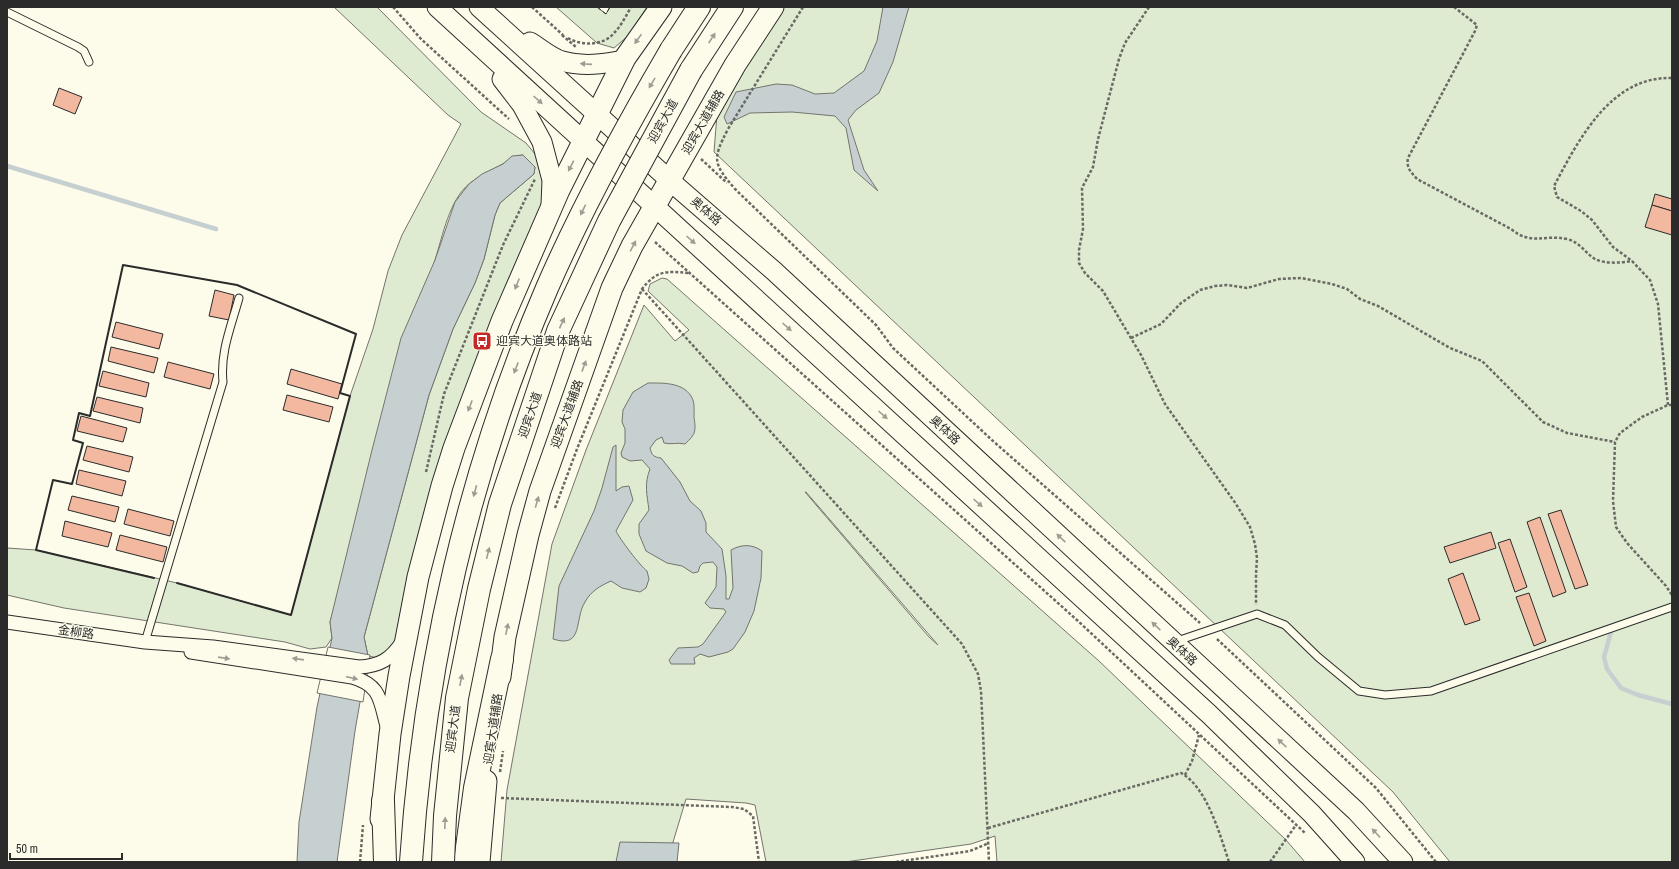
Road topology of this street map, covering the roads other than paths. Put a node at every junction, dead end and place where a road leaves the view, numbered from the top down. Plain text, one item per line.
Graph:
1 (437, 7) edge
2 (660, 7) edge
3 (699, 7) edge
4 (732, 7) edge
5 (773, 7) edge
6 (484, 11) edge
7 (7, 12) edge
8 (470, 37) junction
9 (624, 60) junction
10 (89, 62) dead end
11 (597, 114) junction
12 (583, 141) junction
13 (670, 180) junction
14 (655, 206) junction
15 (551, 208) junction
16 (239, 298) dead end
17 (1672, 607) edge
18 (7, 622) edge
19 (407, 635) junction
20 (145, 642) junction
21 (1173, 642) junction
22 (502, 659) junction
23 (390, 734) junction
24 (383, 801) junction
25 (377, 862) edge
26 (385, 862) edge
27 (411, 862) edge
28 (443, 862) edge
29 (465, 862) edge
30 (479, 862) edge
31 (1355, 862) edge
32 (1403, 862) edge

1 - 8 main road
2 -> 9 main road
3 -> 27 highway, bridge
28 -> 4 highway, 迎宾大道, bridge
5 - 13 main road, 迎宾大道辅路
9 -> 6 main road
6 - 11 main road, 奥体路
7 - 10 lane
8 -> 12 main road
8 - 15 main road
9 - 11 main road
11 - 12 main road
11 - 13 main road, 奥体路
12 - 14 main road
12 -> 15 main road
13 - 14 main road, 迎宾大道辅路
21 -> 13 main road, 奥体路
22 -> 14 main road, 迎宾大道辅路
14 -> 31 main road
15 -> 19 main road
16 - 20 lane
17 - 21 lane
18 - 20 street, 金柳路
19 -> 20 street
19 - 23 main road
20 -> 23 street
32 -> 21 main road, 奥体路
22 - 29 highway
22 - 30 main road, 迎宾大道辅路
23 - 24 main road
24 - 25 main road
24 - 26 highway

